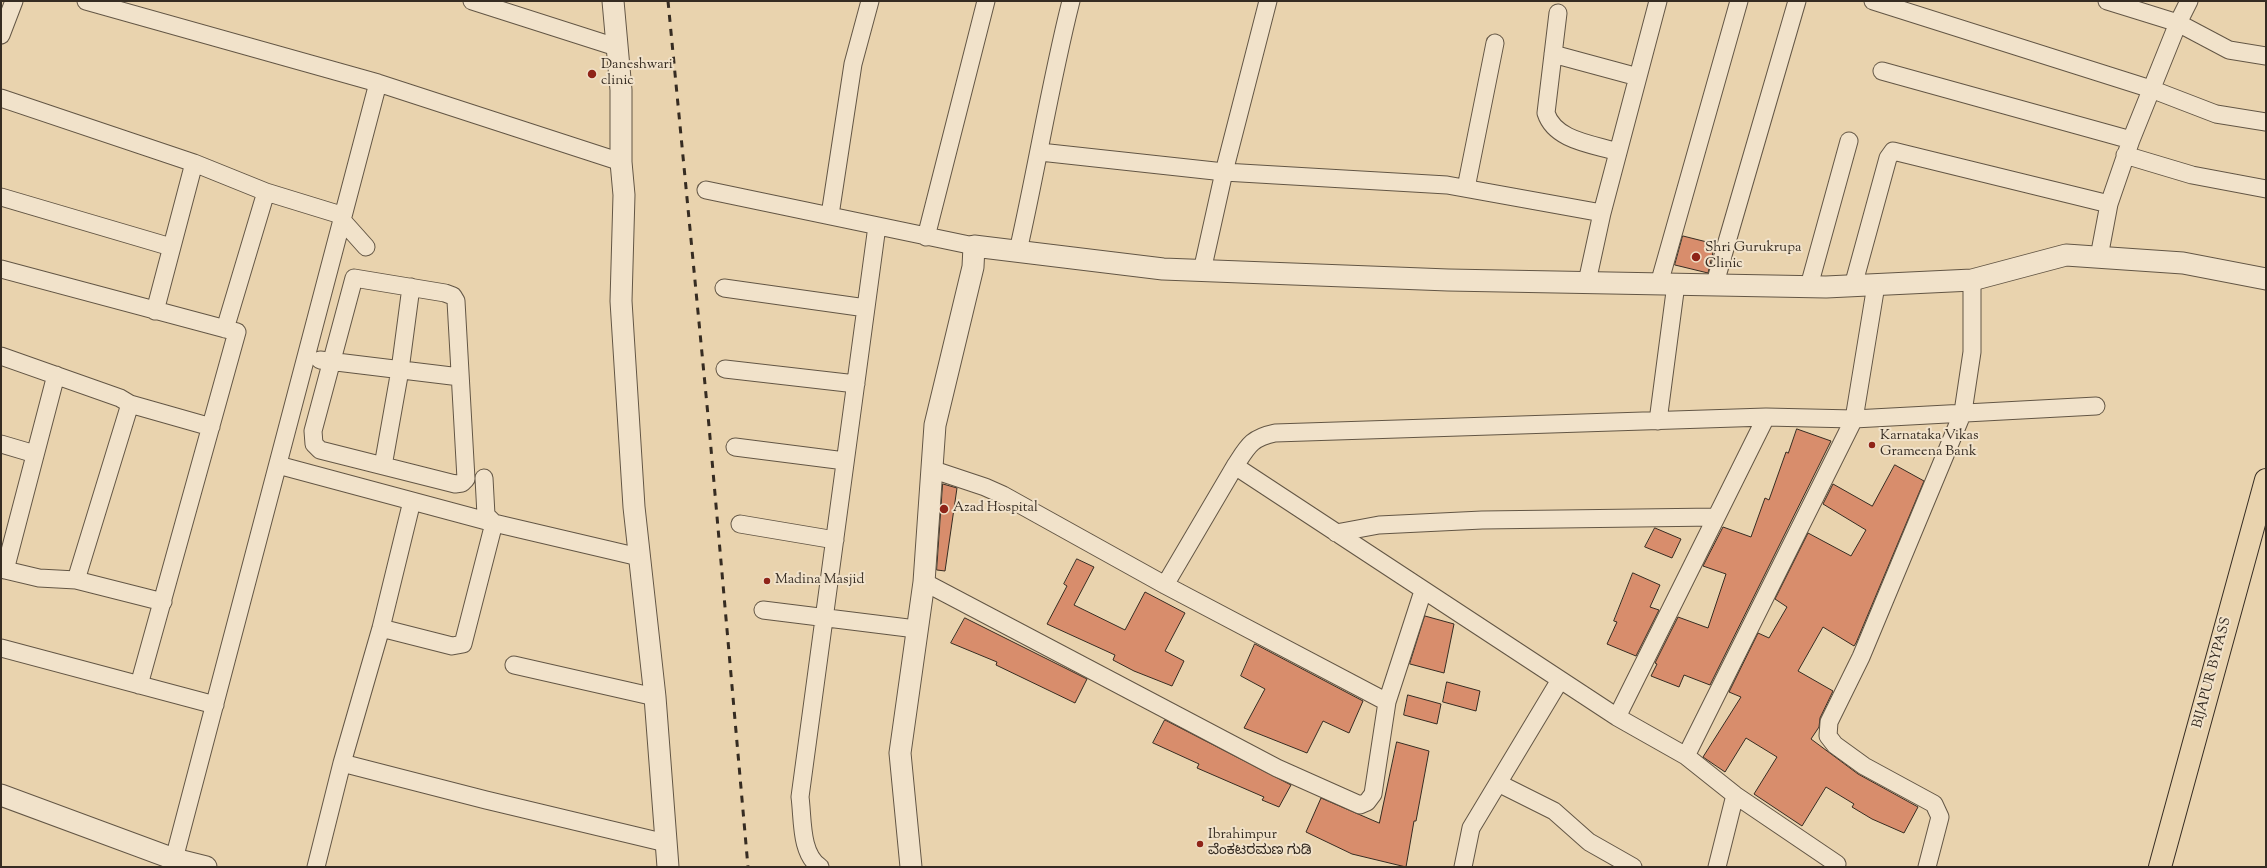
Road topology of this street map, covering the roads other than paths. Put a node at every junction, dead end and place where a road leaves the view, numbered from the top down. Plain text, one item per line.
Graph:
1 (14, 1) edge
2 (86, 1) edge
3 (472, 1) edge
4 (613, 1) edge
5 (870, 1) edge
6 (986, 1) edge
7 (1071, 1) edge
8 (1268, 1) edge
9 (1658, 1) edge
10 (1739, 1) edge
11 (1797, 1) edge
12 (1874, 1) edge
13 (2107, 1) edge
14 (2189, 1) edge
15 (501, 5) edge
16 (131, 7) edge
17 (1558, 13) dead end
18 (2178, 23) junction
19 (1, 35) edge
20 (1495, 43) dead end
21 (616, 47) junction
22 (1553, 54) junction
23 (2266, 56) edge
24 (1882, 71) dead end
25 (1638, 77) junction
26 (378, 83) junction
27 (2151, 89) junction
28 (1, 98) edge
29 (2266, 122) edge
30 (1849, 141) dead end
31 (2128, 147) junction
32 (1040, 152) junction
33 (1618, 152) junction
34 (621, 162) junction
35 (194, 163) junction
36 (1224, 172) junction
37 (1466, 188) junction
38 (2266, 189) edge
39 (706, 190) dead end
40 (266, 192) junction
41 (1, 197) edge
42 (2109, 204) junction
43 (1602, 213) junction
44 (341, 215) junction
45 (830, 215) junction
46 (877, 226) junction
47 (926, 237) junction
48 (974, 246) junction
49 (171, 247) junction
50 (366, 247) dead end
51 (1018, 251) junction
52 (2100, 256) junction
53 (1, 269) edge
54 (1202, 270) junction
55 (2266, 278) edge
56 (1972, 280) junction
57 (1587, 282) junction
58 (1715, 283) junction
59 (1667, 284) junction
60 (1876, 285) junction
61 (1809, 286) junction
62 (1853, 286) junction
63 (411, 287) junction
64 (724, 288) dead end
65 (866, 308) junction
66 (155, 311) junction
67 (225, 329) junction
68 (1, 356) edge
69 (306, 358) junction
70 (330, 362) junction
71 (400, 370) junction
72 (725, 370) dead end
73 (56, 375) junction
74 (460, 377) junction
75 (856, 384) junction
76 (130, 404) junction
77 (2096, 406) dead end
78 (1963, 412) junction
79 (1766, 418) junction
80 (1854, 419) junction
81 (1658, 421) junction
82 (211, 427) junction
83 (1, 444) edge
84 (735, 447) dead end
85 (35, 454) junction
86 (845, 461) junction
87 (278, 465) junction
88 (383, 466) junction
89 (1235, 466) junction
90 (931, 468) junction
91 (484, 478) dead end
92 (2266, 480) edge
93 (412, 501) junction
94 (1716, 517) junction
95 (494, 524) junction
96 (740, 524) dead end
97 (1336, 533) junction
98 (834, 540) junction
99 (639, 557) junction
100 (3, 570) edge
101 (76, 580) junction
102 (924, 582) junction
103 (1165, 585) junction
104 (1423, 591) junction
105 (163, 602) junction
106 (763, 610) dead end
107 (824, 617) junction
108 (381, 628) junction
109 (916, 629) junction
110 (1, 648) edge
111 (514, 665) dead end
112 (1560, 680) junction
113 (139, 685) junction
114 (655, 697) junction
115 (1387, 702) junction
116 (215, 705) junction
117 (1617, 717) junction
118 (1686, 756) junction
119 (342, 762) junction
120 (1498, 782) junction
121 (1, 795) edge
122 (1735, 795) junction
123 (666, 843) junction
124 (174, 859) junction
125 (1837, 864) dead end
126 (206, 867) edge
127 (316, 867) edge
128 (668, 867) edge
129 (820, 867) edge
130 (911, 867) edge
131 (1463, 867) edge
132 (1634, 867) edge
133 (1717, 867) edge
134 (1927, 867) edge
135 (2160, 867) edge

1 - 19 street
2 - 16 street
3 - 15 street
4 - 21 street
5 - 45 street
6 - 47 street
7 - 32 street
8 - 36 street
9 - 25 street
10 - 59 street
11 - 58 street
12 - 27 street
13 - 18 street
14 - 18 street
15 - 21 street
16 - 26 street
17 - 22 street
18 - 23 street
18 - 27 street
20 - 37 street
21 - 34 street
22 - 25 street
22 - 33 street
24 - 31 street
25 - 33 street
26 - 34 street
26 - 44 street
27 - 29 street
27 - 31 street
28 - 35 street
30 - 61 street
31 - 38 street
31 - 42 street
32 - 36 street
32 - 51 street
33 - 43 street
34 - 99 street
35 - 40 street
35 - 49 street
36 - 37 street
36 - 54 street
37 - 43 street
39 - 45 street
40 - 44 street
40 - 67 street
41 - 49 street
42 - 52 street
42 - 62 street
43 - 57 street
44 - 50 street
44 - 69 street
45 - 46 street
46 - 47 street
46 - 65 street
47 - 48 street
48 - 51 street
48 - 90 street
49 - 66 street
51 - 54 street
52 - 55 street
52 - 56 street
53 - 66 street
54 - 57 street
56 - 60 street
56 - 78 street
57 - 59 street
58 - 59 street
58 - 61 street
59 - 81 street
60 - 62 street
60 - 80 street
61 - 62 street
63 - 70 street
63 - 71 street
63 - 74 street
64 - 65 street
65 - 75 street
66 - 67 street
67 - 82 street
68 - 73 street
69 - 70 street
69 - 87 street
70 - 71 street
70 - 88 street
71 - 74 street
71 - 88 street
72 - 75 street
73 - 76 street
73 - 85 street
74 - 88 street
75 - 86 street
76 - 82 street
76 - 101 street
77 - 78 street
78 - 80 street
78 - 134 street
79 - 80 street
79 - 81 street
79 - 94 street
80 - 118 street
81 - 89 street
82 - 105 street
83 - 85 street
84 - 86 street
85 - 100 street
86 - 98 street
87 - 93 street
87 - 116 street
89 - 97 street
89 - 103 street
90 - 102 street
90 - 103 street
91 - 95 street
92 - 135 highway, BIJAPUR BYPASS
93 - 95 street
93 - 108 street
94 - 97 street
94 - 117 street
95 - 99 street
95 - 108 street
96 - 98 street
97 - 104 street
98 - 107 street
99 - 114 street
100 - 101 street
101 - 105 street
102 - 109 street
102 - 115 street
103 - 115 street
104 - 112 street
104 - 115 street
105 - 113 street
106 - 107 street
107 - 109 street
107 - 129 street
108 - 119 street
109 - 130 street
110 - 113 street
111 - 114 street
112 - 117 street
112 - 120 street
113 - 116 street
114 - 123 street
116 - 124 street
117 - 118 street
118 - 122 street
119 - 123 street
119 - 127 street
120 - 131 street
120 - 132 street
121 - 124 street
122 - 125 street
122 - 133 street
123 - 128 street
124 - 126 street

